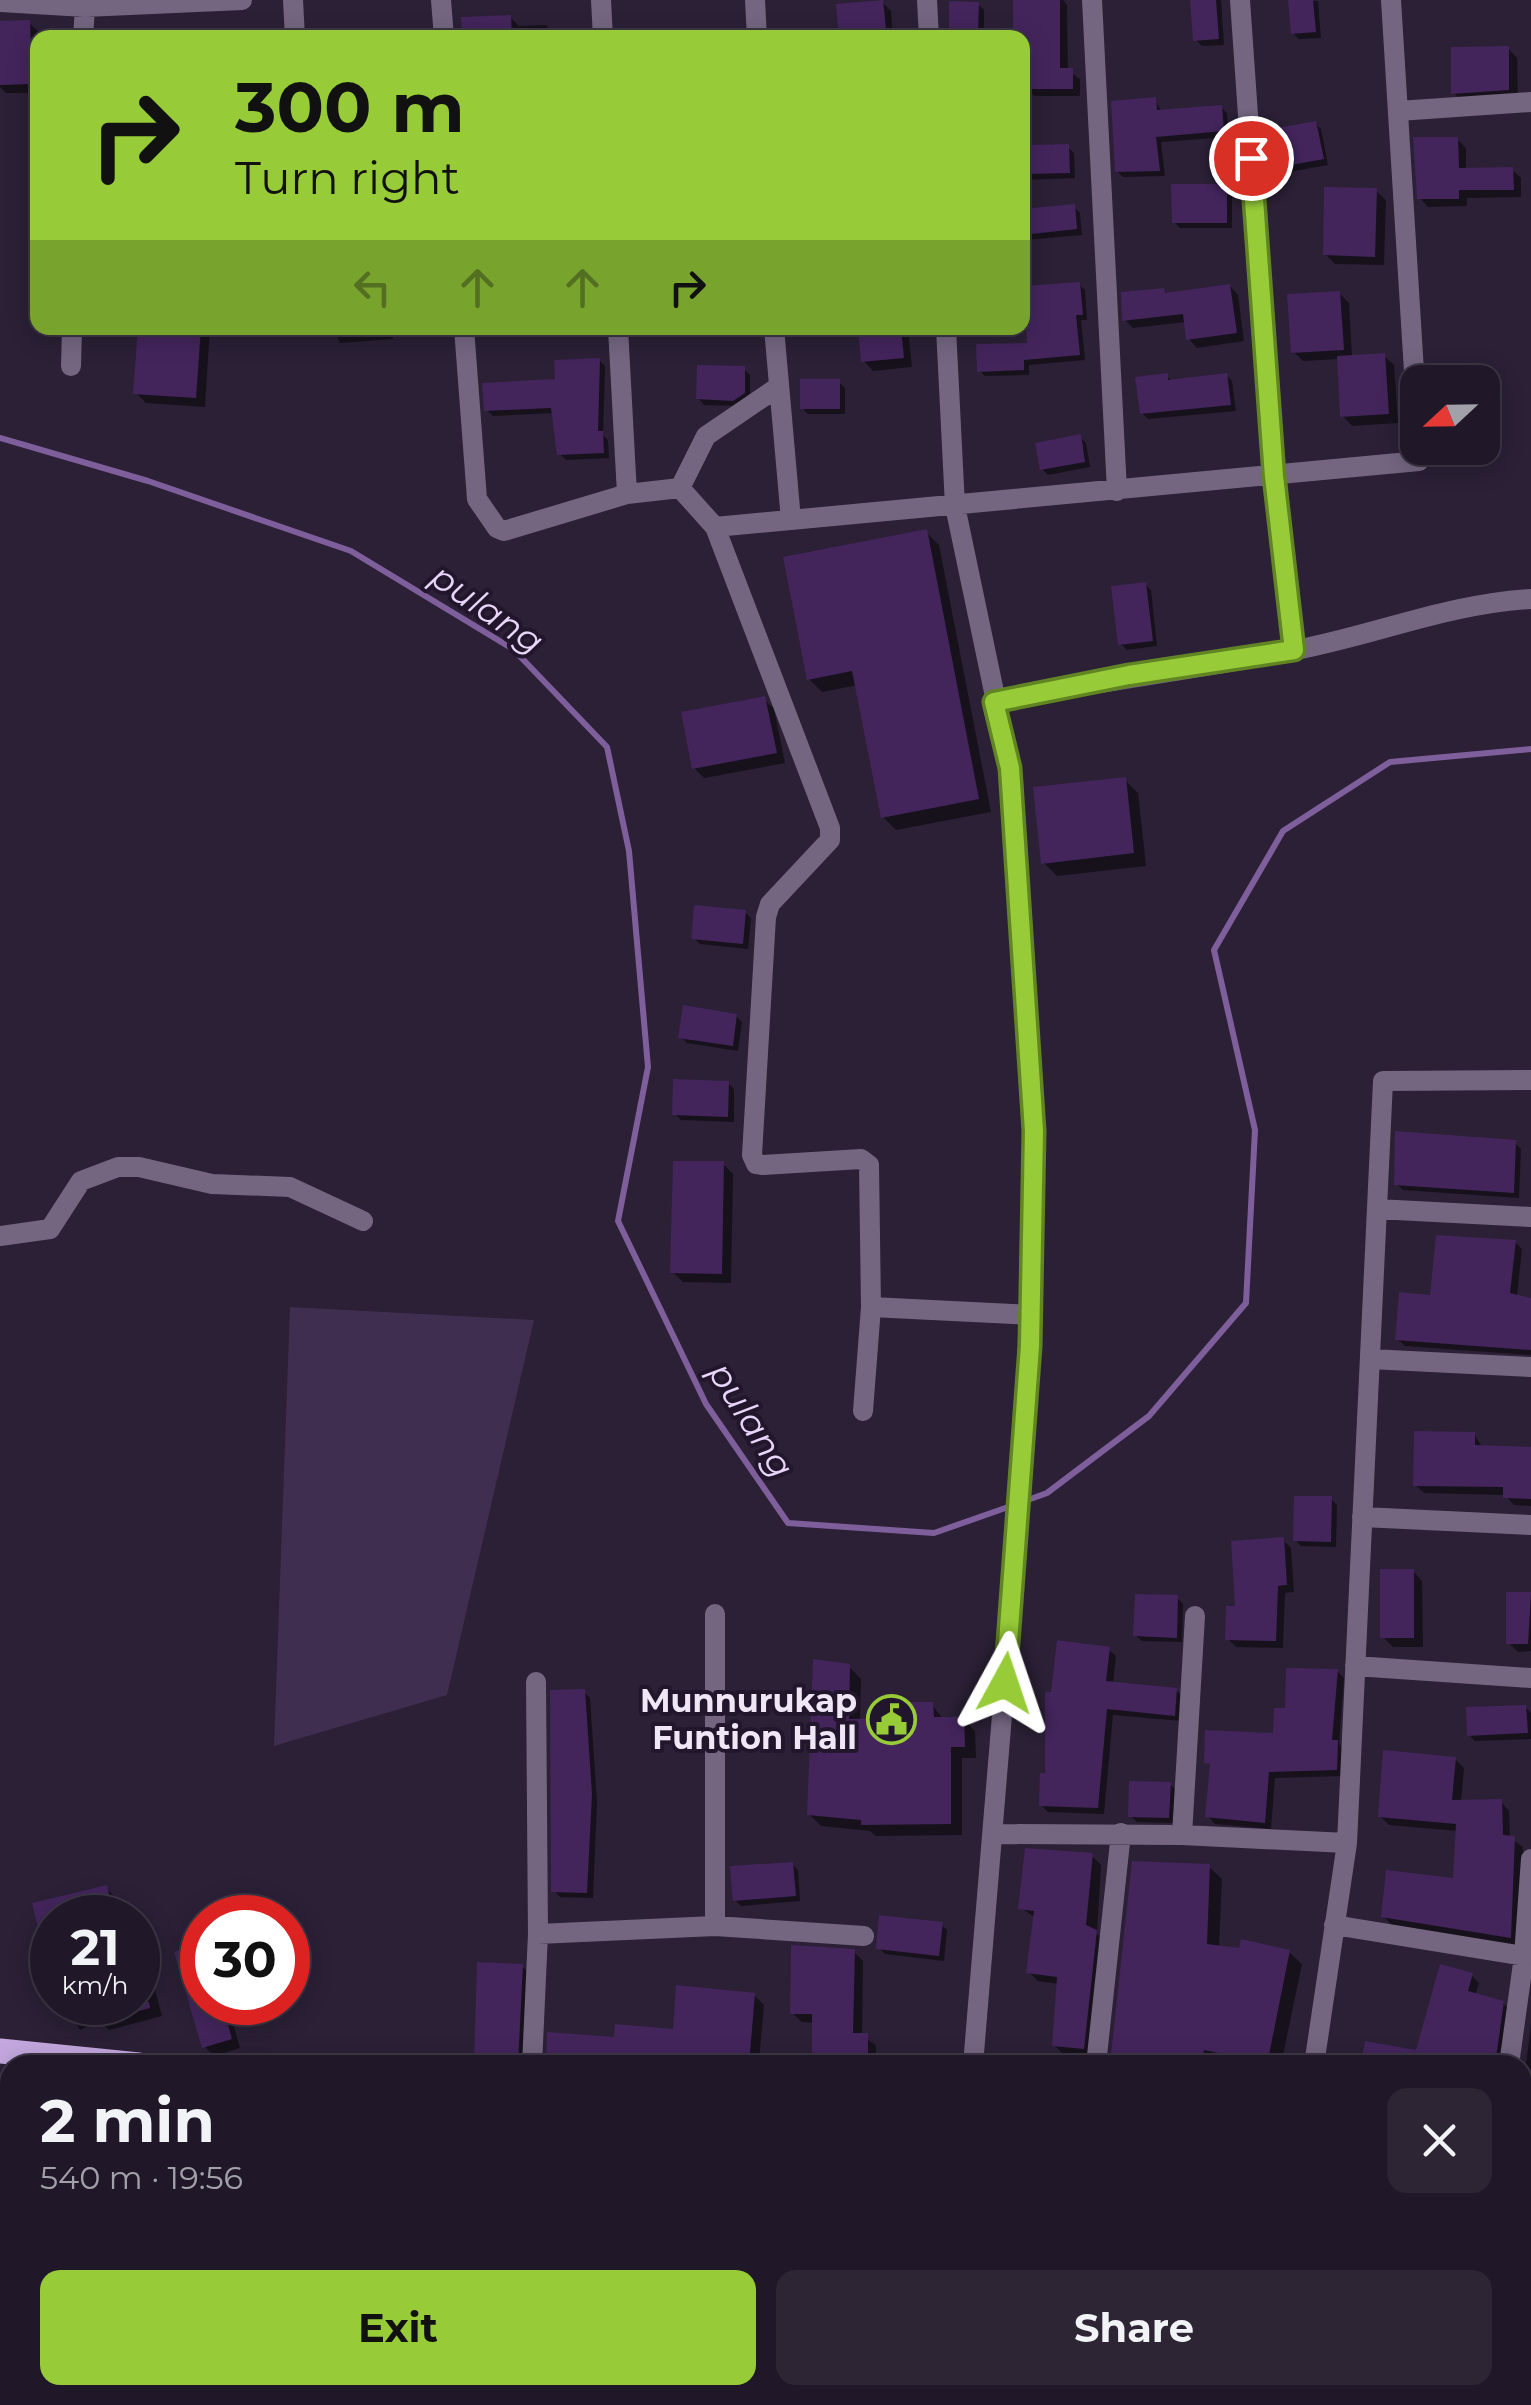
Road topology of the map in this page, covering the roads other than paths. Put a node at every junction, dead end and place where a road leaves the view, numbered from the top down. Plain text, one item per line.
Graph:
1 (242, 0) edge
2 (293, 0) edge
3 (441, 0) edge
4 (601, 0) edge
5 (755, 0) edge
6 (927, 0) edge
7 (1092, 0) edge
8 (1240, 0) edge
9 (1392, 0) edge
10 (0, 2) edge
11 (124, 3) edge
12 (85, 7) junction
13 (84, 30) edge
14 (295, 30) edge
15 (443, 30) edge
16 (603, 30) edge
17 (757, 30) edge
18 (929, 30) edge
19 (1531, 102) edge
20 (1398, 111) junction
21 (72, 335) edge
22 (464, 335) edge
23 (618, 335) edge
24 (774, 335) edge
25 (946, 335) edge
26 (1414, 365) edge
27 (71, 366) dead end
28 (778, 388) junction
29 (1400, 463) edge
30 (1274, 476) junction
31 (680, 488) junction
32 (1117, 491) junction
33 (627, 494) junction
34 (955, 506) junction
35 (792, 520) junction
36 (715, 527) junction
37 (1531, 598) edge
38 (1294, 650) junction
39 (994, 702) junction
40 (1531, 1080) edge
41 (1376, 1209) junction
42 (1531, 1216) edge
43 (364, 1221) dead end
44 (0, 1236) edge
45 (871, 1307) junction
46 (1031, 1315) junction
47 (1370, 1359) junction
48 (1531, 1368) edge
49 (863, 1410) dead end
50 (1362, 1516) junction
51 (1531, 1524) edge
52 (715, 1614) dead end
53 (1195, 1616) dead end
54 (1355, 1666) junction
55 (1531, 1678) edge
56 (536, 1682) dead end
57 (1121, 1833) junction
58 (993, 1834) junction
59 (1182, 1836) junction
60 (1347, 1844) junction
61 (1531, 1859) edge
62 (1334, 1925) junction
63 (715, 1926) junction
64 (538, 1934) junction
65 (864, 1936) dead end
66 (1524, 1956) junction
67 (0, 2051) edge
68 (39, 2055) edge
69 (532, 2055) edge
70 (974, 2055) edge
71 (1097, 2055) edge
72 (1315, 2055) edge
73 (1510, 2055) edge

1 - 11 street
2 - 14 street
3 - 15 street
4 - 16 street
5 - 17 street
6 - 18 street
7 - 32 street
8 - 30 street
9 - 20 street
10 - 12 street
11 - 12 street
12 - 13 street
19 - 20 street
20 - 26 street
21 - 27 street
22 - 33 street
23 - 33 street
24 - 28 street
25 - 34 street
28 - 31 street
28 - 35 street
29 - 30 street
30 - 32 street
30 - 38 street
31 - 33 street
31 - 36 street
32 - 34 street
34 - 35 street
34 - 39 street
35 - 36 street
36 - 45 street
37 - 38 street
38 - 39 street
39 - 46 street
40 - 41 street
41 - 42 street
41 - 47 street
43 - 44 street
45 - 46 street
45 - 49 street
46 - 58 street
47 - 48 street
47 - 50 street
50 - 51 street
50 - 54 street
52 - 63 street
53 - 59 street
54 - 55 street
54 - 60 street
56 - 64 street
57 - 58 street
57 - 59 street
57 - 71 street
58 - 70 street
59 - 60 street
60 - 62 street
61 - 66 street
62 - 66 street
62 - 72 street
63 - 64 street
63 - 65 street
64 - 69 street
66 - 73 street
67 - 68 main road

